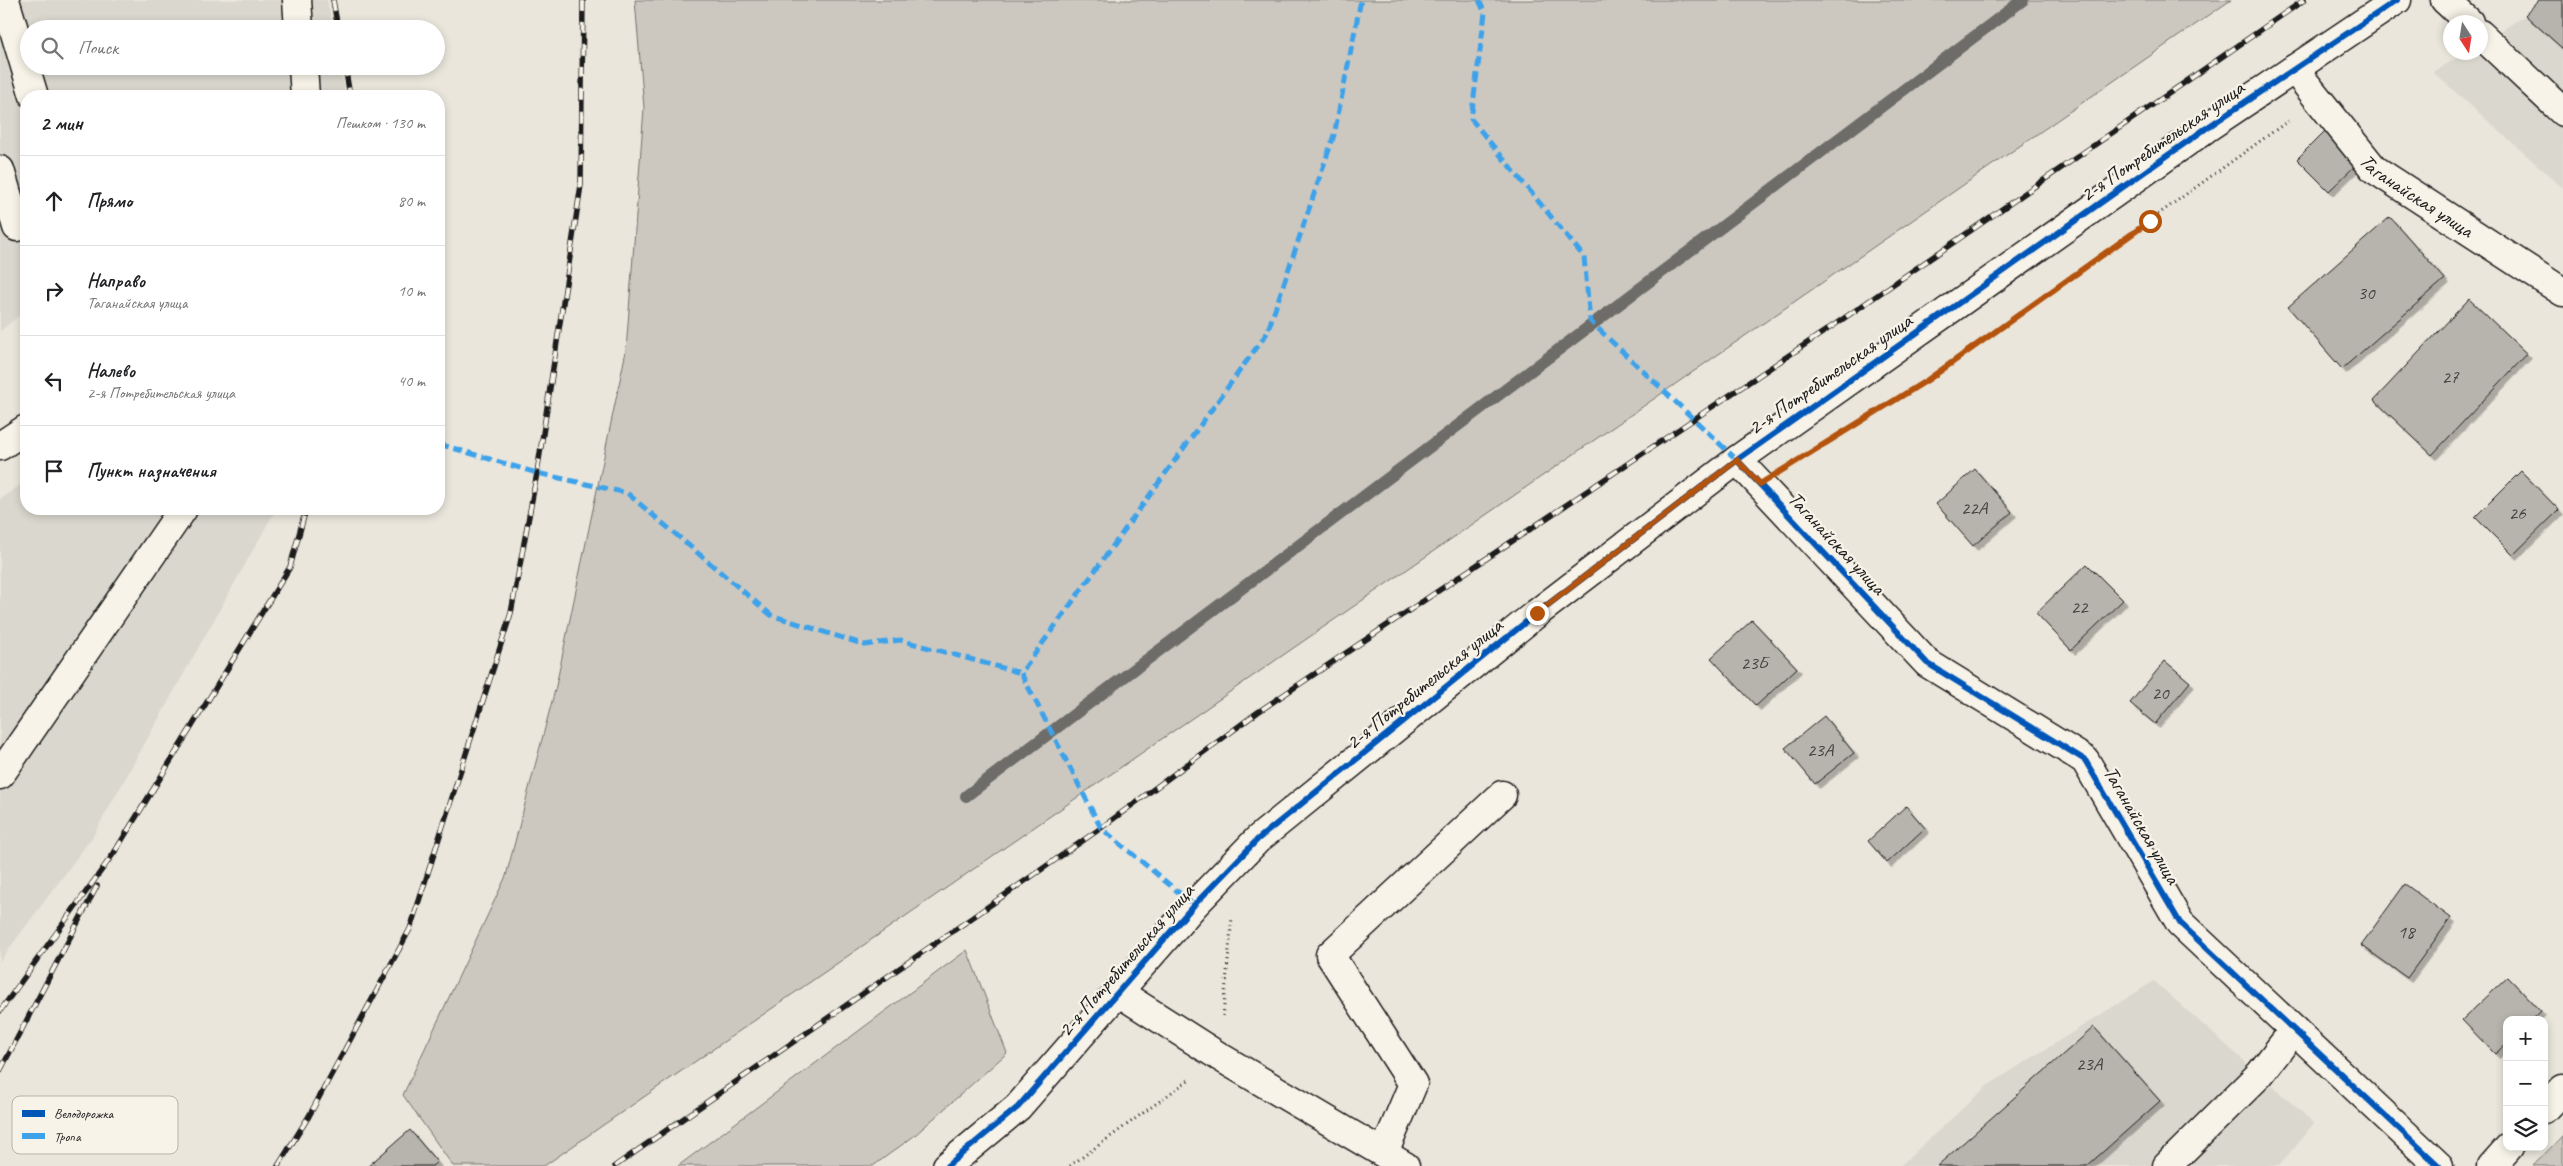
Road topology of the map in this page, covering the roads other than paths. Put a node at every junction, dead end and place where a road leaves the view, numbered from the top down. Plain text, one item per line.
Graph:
1 (5, 0) edge
2 (297, 0) edge
3 (2397, 0) edge
4 (2445, 0) edge
5 (2461, 15) edge
6 (299, 20) edge
7 (2488, 42) edge
8 (20, 50) edge
9 (2294, 69) junction
10 (28, 75) edge
11 (304, 75) edge
12 (32, 90) edge
13 (305, 90) edge
14 (2563, 112) edge
15 (0, 170) edge
16 (18, 227) dead end
17 (2563, 292) edge
18 (20, 433) edge
19 (0, 446) edge
20 (1737, 460) junction
21 (179, 515) edge
22 (0, 775) edge
23 (1502, 795) dead end
24 (1118, 992) junction
25 (2294, 1030) junction
26 (2563, 1089) edge
27 (2547, 1106) edge
28 (2505, 1151) edge
29 (1394, 1160) edge
30 (947, 1166) edge
31 (2167, 1166) edge
32 (2439, 1166) edge
33 (2492, 1166) edge

1 - 8 street
2 - 6 street
3 - 9 street, 2-я Потребительская улица
4 - 5 street
7 - 14 street
9 - 17 street, Таганайская улица
9 - 20 street, 2-я Потребительская улица
10 - 12 street
11 - 13 street
15 - 16 street
18 - 19 street
20 - 24 street, 2-я Потребительская улица
20 - 25 street, Таганайская улица
21 - 22 street
23 - 29 street
24 - 29 street
24 - 30 street, 2-я Потребительская улица
25 - 31 street
25 - 32 street, Таганайская улица
26 - 27 street
28 - 33 street

